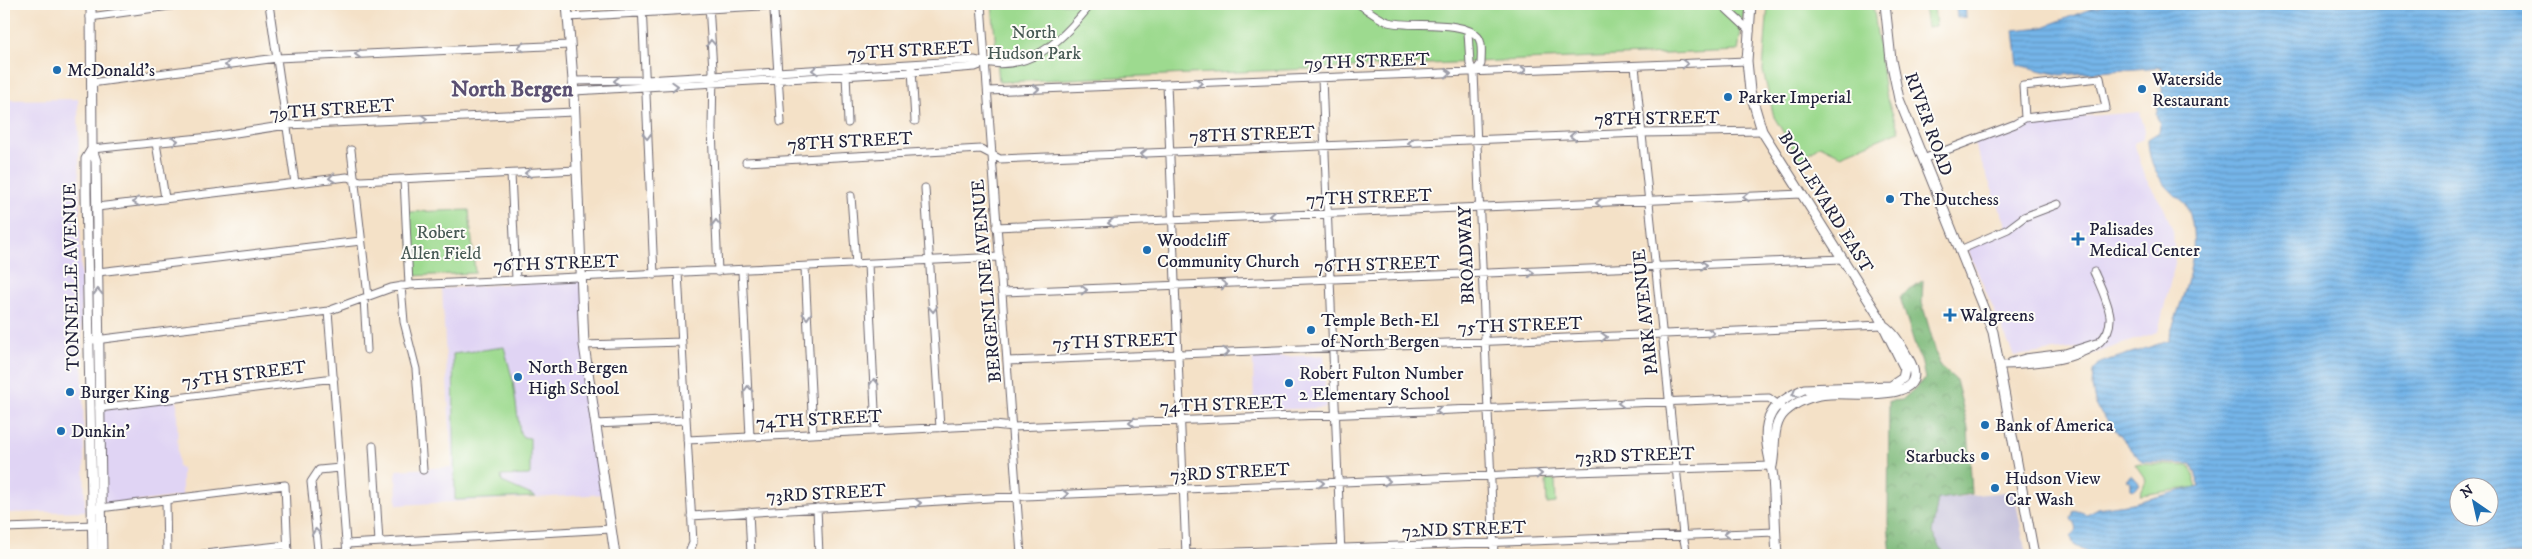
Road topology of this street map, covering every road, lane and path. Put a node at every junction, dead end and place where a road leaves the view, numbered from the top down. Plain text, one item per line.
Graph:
1 (90, 4) edge
2 (184, 4) edge
3 (269, 4) edge
4 (566, 4) edge
5 (642, 4) edge
6 (777, 4) edge
7 (796, 4) edge
8 (980, 4) edge
9 (1091, 4) edge
10 (1359, 4) edge
11 (1721, 4) edge
12 (1750, 4) edge
13 (1885, 4) edge
14 (709, 6) edge
15 (643, 13) junction
16 (90, 17) junction
17 (568, 17) junction
18 (1750, 30) junction
19 (1468, 32) junction
20 (569, 45) junction
21 (277, 58) junction
22 (1747, 61) junction
23 (985, 63) junction
24 (1635, 66) junction
25 (912, 68) junction
26 (778, 72) junction
27 (846, 72) junction
28 (1474, 72) junction
29 (1322, 78) junction
30 (713, 80) junction
31 (573, 81) junction
32 (778, 81) junction
33 (91, 83) junction
34 (646, 84) junction
35 (1168, 84) junction
36 (574, 91) junction
37 (988, 91) junction
38 (574, 112) junction
39 (2025, 118) junction
40 (915, 121) dead end
41 (781, 122) dead end
42 (848, 123) dead end
43 (287, 124) junction
44 (1762, 131) junction
45 (1641, 133) junction
46 (1476, 140) junction
47 (156, 143) junction
48 (1324, 146) junction
49 (92, 149) junction
50 (351, 150) dead end
51 (1170, 153) junction
52 (991, 154) junction
53 (1923, 159) junction
54 (746, 162) dead end
55 (577, 170) junction
56 (511, 174) junction
57 (404, 179) junction
58 (353, 180) junction
59 (295, 182) junction
60 (925, 188) dead end
61 (1798, 192) junction
62 (851, 196) dead end
63 (165, 198) junction
64 (1648, 201) junction
65 (2058, 204) dead end
66 (97, 207) junction
67 (1479, 207) junction
68 (1327, 213) junction
69 (1173, 220) junction
70 (996, 227) junction
71 (361, 241) junction
72 (1960, 250) junction
73 (1000, 257) junction
74 (1843, 260) junction
75 (930, 261) junction
76 (868, 264) junction
77 (856, 265) junction
78 (805, 268) junction
79 (1655, 268) junction
80 (742, 270) junction
81 (98, 272) junction
82 (718, 272) junction
83 (2094, 272) dead end
84 (678, 273) junction
85 (654, 274) junction
86 (1482, 275) junction
87 (582, 278) junction
88 (516, 279) junction
89 (1330, 280) junction
90 (409, 285) junction
91 (401, 286) junction
92 (1176, 287) junction
93 (1003, 292) junction
94 (366, 297) junction
95 (328, 311) junction
96 (1884, 325) junction
97 (1662, 335) junction
98 (99, 340) junction
99 (89, 341) junction
100 (682, 342) junction
101 (1485, 342) junction
102 (584, 346) junction
103 (1333, 348) junction
104 (367, 350) dead end
105 (1178, 354) junction
106 (1008, 361) junction
107 (2001, 365) junction
108 (334, 378) junction
109 (1669, 402) junction
110 (1778, 404) junction
111 (99, 408) junction
112 (1488, 409) junction
113 (1786, 411) junction
114 (1336, 415) junction
115 (686, 420) junction
116 (1181, 420) junction
117 (595, 424) junction
118 (1013, 427) junction
119 (940, 428) junction
120 (876, 431) junction
121 (813, 434) junction
122 (750, 437) junction
123 (687, 440) junction
124 (373, 446) dead end
125 (1772, 466) junction
126 (340, 468) junction
127 (1677, 469) junction
128 (423, 470) dead end
129 (1491, 476) junction
130 (1338, 482) junction
131 (1184, 489) junction
132 (1017, 497) junction
133 (166, 502) junction
134 (102, 508) junction
135 (817, 508) junction
136 (92, 509) junction
137 (749, 512) junction
138 (691, 516) junction
139 (92, 525) junction
140 (102, 525) junction
141 (4, 528) edge
142 (611, 530) junction
143 (1776, 532) junction
144 (1683, 535) junction
145 (379, 542) junction
146 (1494, 543) junction
147 (347, 544) junction
148 (288, 545) junction
149 (1341, 552) edge
150 (347, 554) edge
151 (93, 555) edge
152 (102, 555) edge
153 (167, 555) edge
154 (195, 555) edge
155 (288, 555) edge
156 (615, 555) edge
157 (688, 555) edge
158 (751, 555) edge
159 (819, 555) edge
160 (1021, 555) edge
161 (1154, 555) edge
162 (1186, 555) edge
163 (1494, 555) edge
164 (1687, 555) edge
165 (1777, 555) edge
166 (2034, 555) edge

1 - 16 main road, TONNELLE AVENUE
2 - 16 street
3 - 21 street
4 - 17 main road
5 - 15 street
6 - 7 street
6 - 14 street
6 - 26 street
8 - 23 street, BERGENLINE AVENUE
9 - 23 street, 79TH STREET
10 - 19 street
11 - 18 street
12 - 18 main road, BOULEVARD EAST
13 - 53 main road, RIVER ROAD
14 - 15 street
30 -> 14 street
15 - 17 street
15 - 34 street
16 - 33 main road, TONNELLE AVENUE
17 - 20 main road
18 - 22 main road, BOULEVARD EAST
19 - 28 street
19 - 28 street
20 -> 21 street
20 - 31 main road
21 -> 33 street
21 - 43 street
24 -> 22 street, 79TH STREET
22 - 44 main road, BOULEVARD EAST
23 - 25 street, 79TH STREET
23 - 37 street, BERGENLINE AVENUE
28 -> 24 street, 79TH STREET
24 - 45 street, PARK AVENUE
25 - 27 street, 79TH STREET
25 - 40 street
27 -> 26 street, 79TH STREET
26 - 30 street, 79TH STREET
26 - 32 street
27 - 32 street, 79TH STREET
27 - 42 street
29 -> 28 street, 79TH STREET
28 - 46 street, BROADWAY
35 -> 29 street, 79TH STREET
29 - 48 street
30 - 32 street, 79TH STREET
30 - 34 street, 79TH STREET
82 -> 30 street
34 -> 31 street, 79TH STREET
31 - 36 main road
32 - 41 street
33 - 49 main road, TONNELLE AVENUE
34 - 36 street, 79TH STREET
34 -> 85 street
37 -> 35 street, 79TH STREET
35 - 51 street
36 - 38 main road
37 - 52 street, BERGENLINE AVENUE
43 -> 38 street, 79TH STREET
38 - 55 main road
39 - 39 street
39 - 53 street
47 -> 43 street, 79TH STREET
43 - 59 street
44 - 45 street, 78TH STREET
44 - 61 main road, BOULEVARD EAST
45 -> 46 street, 78TH STREET
45 - 64 street, PARK AVENUE
46 -> 48 street, 78TH STREET
46 - 67 street, BROADWAY
47 - 49 street, 79TH STREET
47 - 63 street
48 - 51 street, 78TH STREET
48 - 68 street
49 - 66 main road, TONNELLE AVENUE
49 - 99 main road, TONNELLE AVENUE
50 - 58 street
51 -> 52 street, 78TH STREET
51 - 69 street
52 - 54 street, 78TH STREET
52 - 70 street, BERGENLINE AVENUE
53 - 72 main road, RIVER ROAD
55 -> 56 street
55 - 87 main road
56 - 57 street
56 - 88 street
57 - 58 street
57 - 90 street
58 -> 59 street
58 - 71 street
59 - 63 street
60 - 75 street
61 -> 64 street, 77TH STREET
61 - 74 main road, BOULEVARD EAST
62 - 77 street
63 -> 66 street
64 -> 67 street, 77TH STREET
64 - 79 street, PARK AVENUE
65 - 72 street
66 - 81 main road, TONNELLE AVENUE
67 - 68 street, 77TH STREET
67 - 86 street, BROADWAY
68 -> 69 street, 77TH STREET
68 - 89 street
69 -> 70 street, 77TH STREET
69 - 92 street
70 - 73 street, BERGENLINE AVENUE
71 - 81 street
71 - 94 street
72 - 107 main road, RIVER ROAD
73 - 75 street, 76TH STREET
73 - 93 street, BERGENLINE AVENUE
79 -> 74 street, 76TH STREET
74 - 96 main road, BOULEVARD EAST
75 - 76 street, 76TH STREET
75 -> 119 street
76 - 77 street, 76TH STREET
120 -> 76 street
77 - 78 street, 76TH STREET
78 - 80 street, 76TH STREET
78 -> 121 street
86 -> 79 street, 76TH STREET
79 - 97 street, PARK AVENUE
80 - 82 street, 76TH STREET
122 -> 80 street
98 -> 81 main road, TONNELLE AVENUE
82 - 84 street, 76TH STREET
83 - 107 street
84 - 85 street, 76TH STREET
84 - 100 street
85 - 87 street, 76TH STREET
86 - 89 street, 76TH STREET
86 - 101 street, BROADWAY
87 - 88 street, 76TH STREET
87 - 102 main road
88 - 90 street, 76TH STREET
92 -> 89 street, 76TH STREET
89 - 103 street
90 - 91 street, 76TH STREET
91 - 94 street, 76TH STREET
91 - 128 street
93 -> 92 street, 76TH STREET
92 - 105 street
93 - 106 street, BERGENLINE AVENUE
94 - 95 street, 76TH STREET
94 - 104 street
95 - 98 street, 76TH STREET
95 - 108 street
97 -> 96 street, 75TH STREET
96 -> 110 main road, BOULEVARD EAST
96 - 113 main road, BOULEVARD EAST
101 -> 97 street, 75TH STREET
97 - 109 street, PARK AVENUE
98 - 99 street, 76TH STREET
98 - 111 main road, TONNELLE AVENUE
99 - 136 main road, TONNELLE AVENUE
100 - 102 street
100 - 115 street
101 - 103 street, 75TH STREET
101 - 112 street, BROADWAY
102 - 117 main road
105 -> 103 street, 75TH STREET
103 - 114 street
105 - 106 street, 75TH STREET
105 - 116 street
106 - 118 street, BERGENLINE AVENUE
107 - 166 main road, RIVER ROAD
108 - 111 street, 75TH STREET
108 - 126 street
109 - 110 street, 74TH STREET
109 -> 112 street, 74TH STREET
109 - 127 street, PARK AVENUE
110 - 113 street, 74TH STREET
110 - 125 main road
111 - 134 main road, TONNELLE AVENUE
112 -> 114 street, 74TH STREET
112 - 129 street, BROADWAY
113 - 125 main road
114 - 116 street, 74TH STREET
114 - 130 street
115 - 117 street
115 - 123 street
116 -> 118 street, 74TH STREET
116 - 131 street
117 - 142 main road
118 - 119 street, 74TH STREET
118 - 132 street, BERGENLINE AVENUE
119 - 120 street, 74TH STREET
120 - 121 street, 74TH STREET
121 - 122 street, 74TH STREET
122 - 123 street, 74TH STREET
123 - 138 street
124 - 145 street
125 - 127 street, 73RD STREET
125 - 143 main road
126 - 147 street
150 -> 126 street
129 -> 127 street, 73RD STREET
127 - 144 street, PARK AVENUE
130 -> 129 street, 73RD STREET
129 - 146 street, BROADWAY
131 -> 130 street, 73RD STREET
130 - 149 street
132 -> 131 street, 73RD STREET
131 - 162 street
135 -> 132 street, 73RD STREET
132 - 160 street, BERGENLINE AVENUE
133 - 134 street
133 - 148 street
133 - 153 street
134 - 136 street
134 - 140 main road, TONNELLE AVENUE
135 - 137 street, 73RD STREET
135 - 159 street
136 - 139 main road, TONNELLE AVENUE
137 - 138 street, 73RD STREET
137 - 158 street
138 - 157 street
139 - 140 street
139 - 141 street
139 - 151 main road, TONNELLE AVENUE
140 - 152 main road, TONNELLE AVENUE
142 - 145 street
142 - 156 main road
143 -> 144 street, 72ND STREET
143 - 165 main road
144 - 146 street, 72ND STREET
144 - 164 street, PARK AVENUE
145 - 147 street
146 - 149 street, 72ND STREET
146 - 163 street, BROADWAY
147 - 150 street
148 - 154 street
148 - 155 street
149 - 162 street, 72ND STREET
161 - 162 street, 72ND STREET

